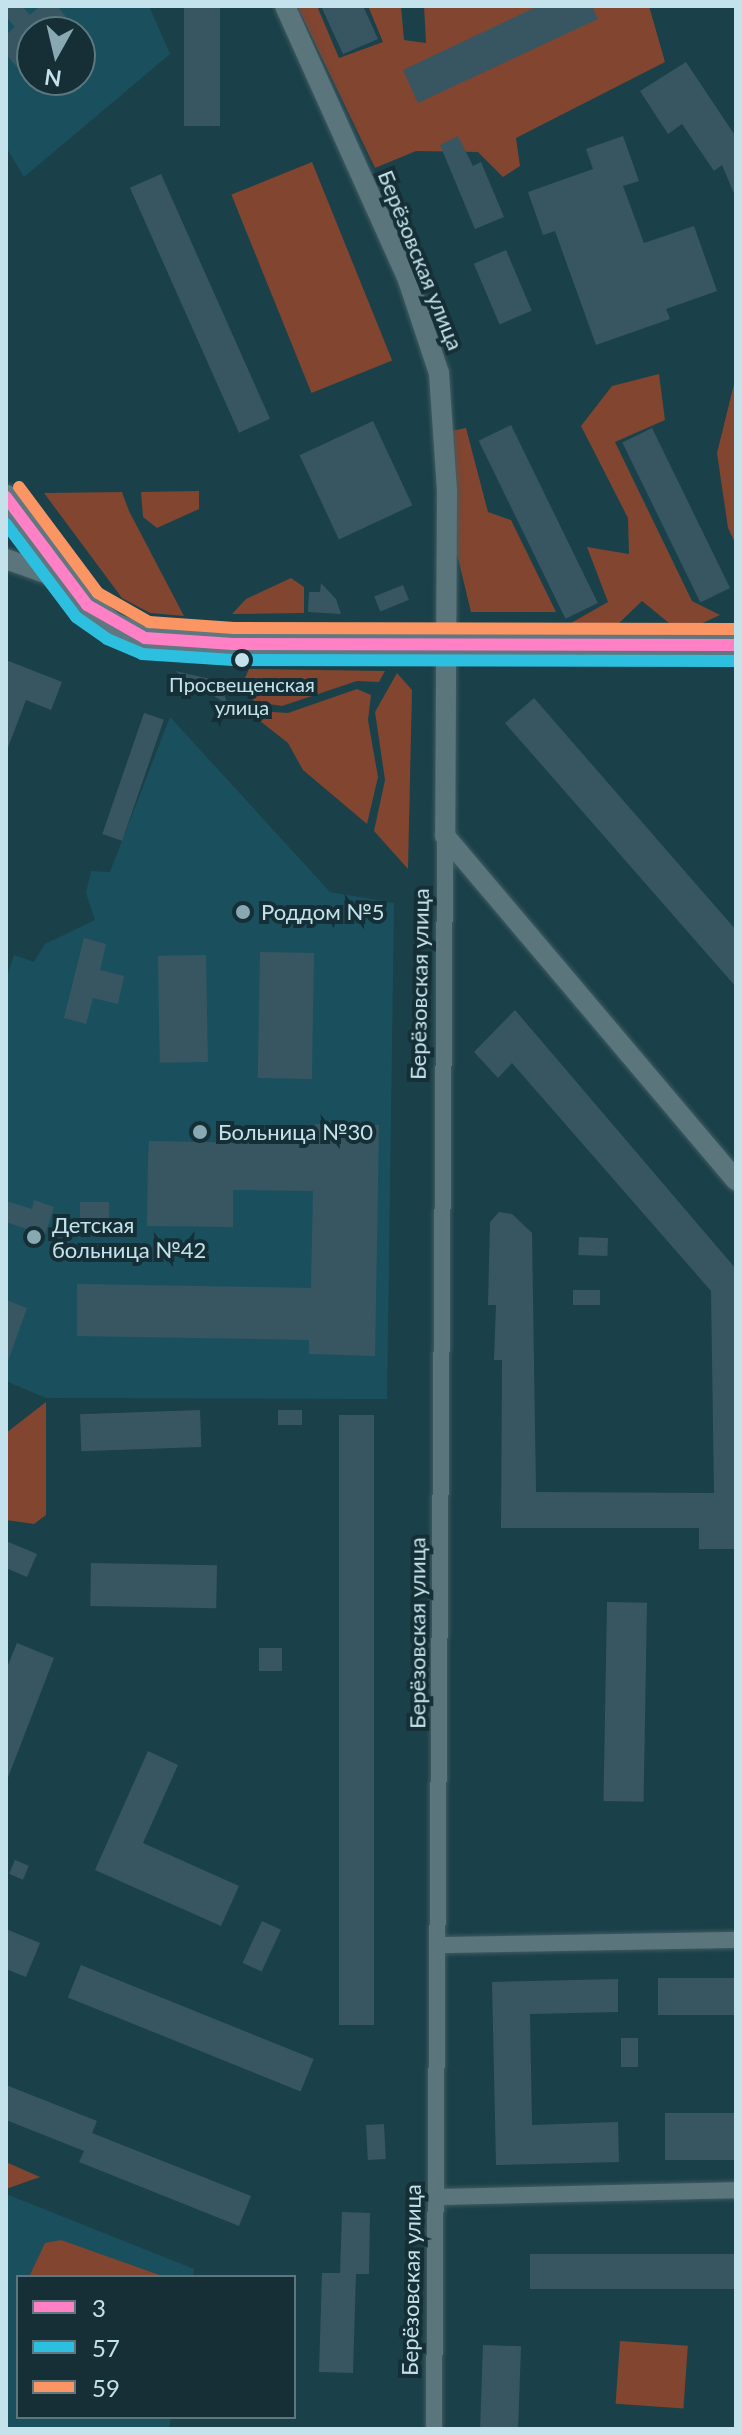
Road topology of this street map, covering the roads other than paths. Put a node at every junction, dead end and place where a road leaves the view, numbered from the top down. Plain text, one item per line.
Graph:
1 (285, 6) edge
2 (6, 497) edge
3 (6, 559) edge
4 (65, 580) junction
5 (444, 644) junction
6 (736, 645) edge
7 (445, 836) junction
8 (736, 1180) edge
9 (736, 1940) edge
10 (441, 1945) junction
11 (736, 2190) edge
12 (437, 2197) junction
13 (434, 2429) edge

1 - 5 street, Берёзовская улица
2 - 4 main road
3 - 4 street
4 - 5 main road
5 - 6 main road
5 - 7 street, Берёзовская улица
7 - 8 street
7 - 10 street, Берёзовская улица
9 - 10 street
10 - 12 street, Берёзовская улица
11 - 12 street
12 - 13 street, Берёзовская улица

